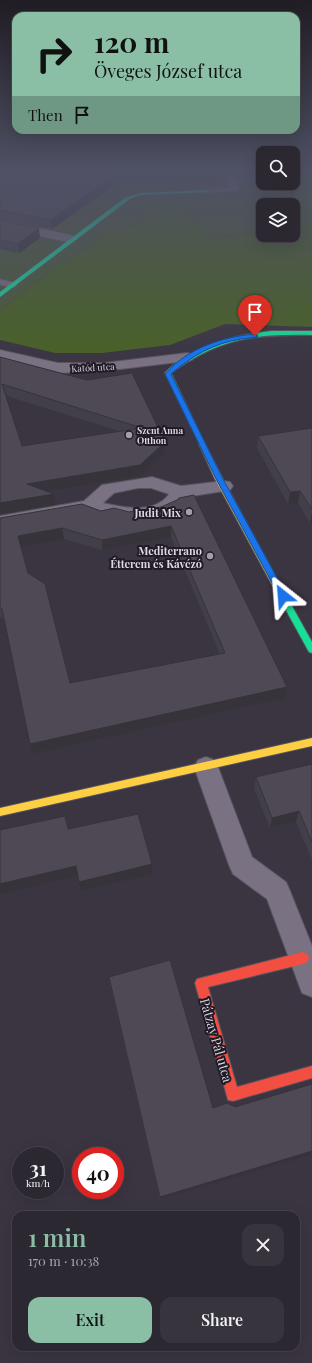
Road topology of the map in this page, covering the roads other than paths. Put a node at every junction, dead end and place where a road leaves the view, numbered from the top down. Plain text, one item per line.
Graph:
1 (56, 236) edge
2 (77, 236) edge
3 (72, 239) junction
4 (0, 282) edge
5 (13, 285) junction
6 (0, 295) edge
7 (312, 332) edge
8 (0, 354) edge
9 (187, 357) junction
10 (224, 486) junction
11 (180, 492) junction
12 (90, 506) junction
13 (0, 522) edge
14 (312, 650) edge
15 (312, 742) edge
16 (206, 767) junction
17 (0, 812) edge
18 (307, 970) edge
19 (312, 1072) edge

1 - 3 street
2 - 3 street
3 - 5 street
4 - 5 lane
5 - 6 street
7 - 9 street
8 - 9 street, Katód utca
9 - 10 street
10 - 11 street
10 - 14 street
11 - 12 street
11 - 12 street
12 - 13 street
15 - 16 street
16 - 17 street
16 - 18 street, Pátzay Pál utca
18 - 19 street, Pátzay Pál utca

